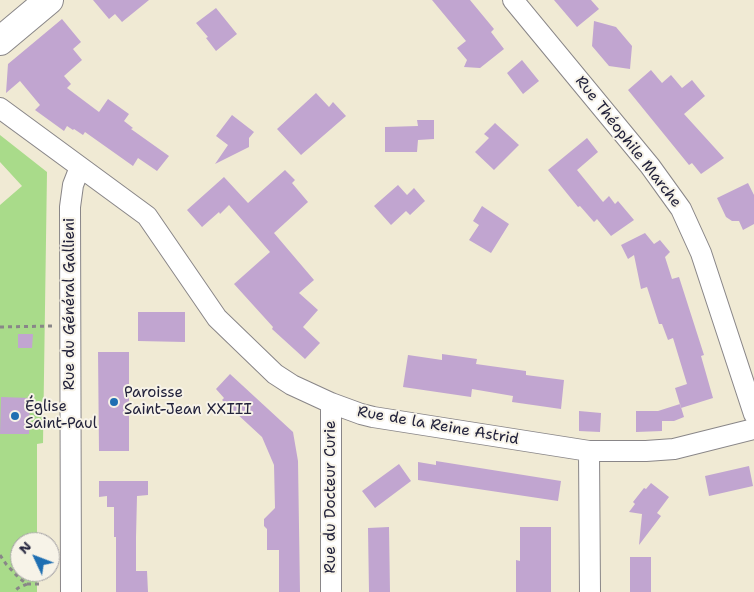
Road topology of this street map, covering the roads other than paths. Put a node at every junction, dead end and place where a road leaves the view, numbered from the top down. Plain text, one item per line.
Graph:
1 (50, 0) edge
2 (513, 0) edge
3 (0, 41) edge
4 (0, 108) edge
5 (80, 167) junction
6 (331, 403) junction
7 (754, 414) edge
8 (754, 429) edge
9 (590, 451) junction
10 (71, 592) edge
11 (331, 592) edge
12 (590, 592) edge

1 - 3 main road
2 - 7 street, Rue Théophile Marche
4 - 5 street, Rue de la Reine Astrid
5 - 6 street, Rue de la Reine Astrid
5 - 10 street, Rue du Général Gallieni
6 - 9 street, Rue de la Reine Astrid
6 - 11 street, Rue du Docteur Curie
8 - 9 street, Rue de la Reine Astrid
9 - 12 street

